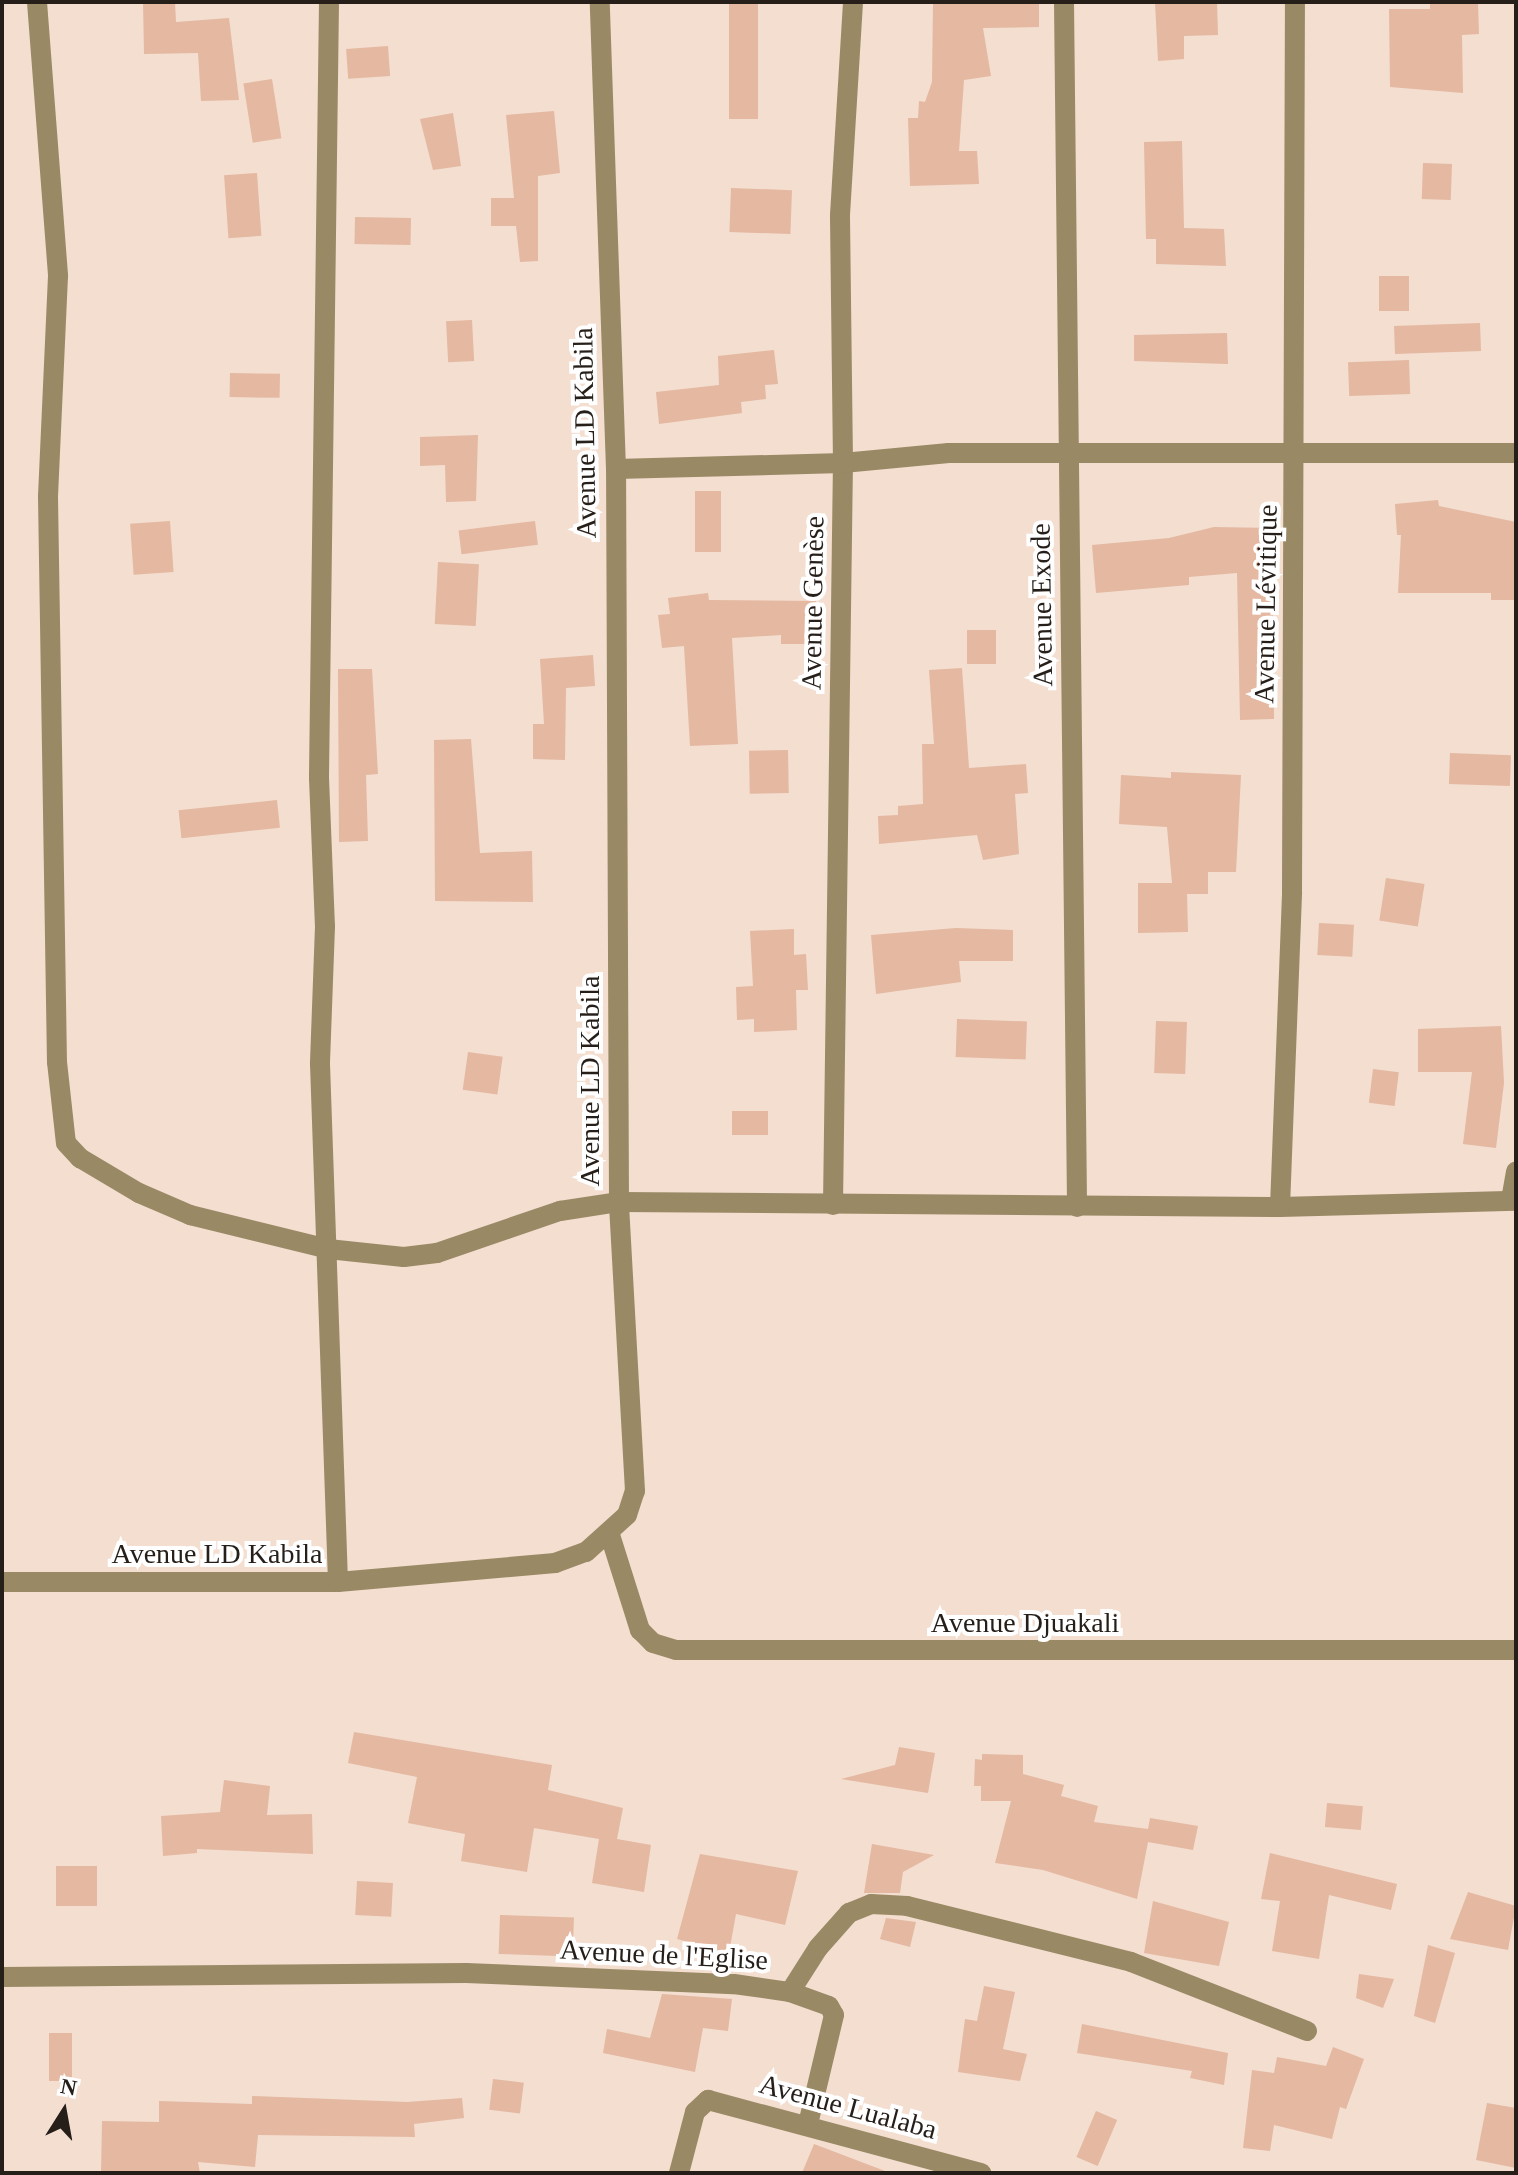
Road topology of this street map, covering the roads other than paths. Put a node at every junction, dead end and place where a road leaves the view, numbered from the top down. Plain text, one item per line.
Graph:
1 (37, 2) edge
2 (329, 2) edge
3 (600, 2) edge
4 (853, 2) edge
5 (1064, 2) edge
6 (1295, 2) edge
7 (1068, 451) junction
8 (1516, 453) edge
9 (1296, 454) junction
10 (843, 463) junction
11 (616, 469) junction
12 (1516, 1171) edge
13 (1513, 1201) edge
14 (619, 1202) junction
15 (833, 1205) junction
16 (1077, 1207) junction
17 (1280, 1207) junction
18 (328, 1249) junction
19 (610, 1535) junction
20 (2, 1582) edge
21 (338, 1582) junction
22 (1516, 1650) edge
23 (2, 1977) edge
24 (790, 1992) junction
25 (1307, 2031) dead end
26 (808, 2124) junction
27 (679, 2173) edge
28 (981, 2173) edge

1 - 18 street
2 - 18 street
3 - 11 street, Avenue LD Kabila
4 - 10 street, Avenue Genèse
5 - 7 street, Avenue Exode
6 - 9 street, Avenue Lévitique
7 - 9 street
7 - 10 street
7 - 16 street, Avenue Exode
8 - 9 street
9 - 17 street, Avenue Lévitique
10 - 11 street
10 - 15 street, Avenue Genèse
11 - 14 street, Avenue LD Kabila
12 - 13 street
13 - 17 street
14 - 15 street
14 - 18 street
14 - 19 street, Avenue LD Kabila
15 - 16 street
16 - 17 street
18 - 21 street
19 - 21 street, Avenue LD Kabila
19 - 22 street, Avenue Djuakali
20 - 21 street, Avenue LD Kabila
23 - 24 street, Avenue de l'Eglise
24 - 25 street
24 - 26 street, Avenue de l'Eglise
26 - 27 street, Avenue Lualaba
26 - 28 street, Avenue Lualaba

